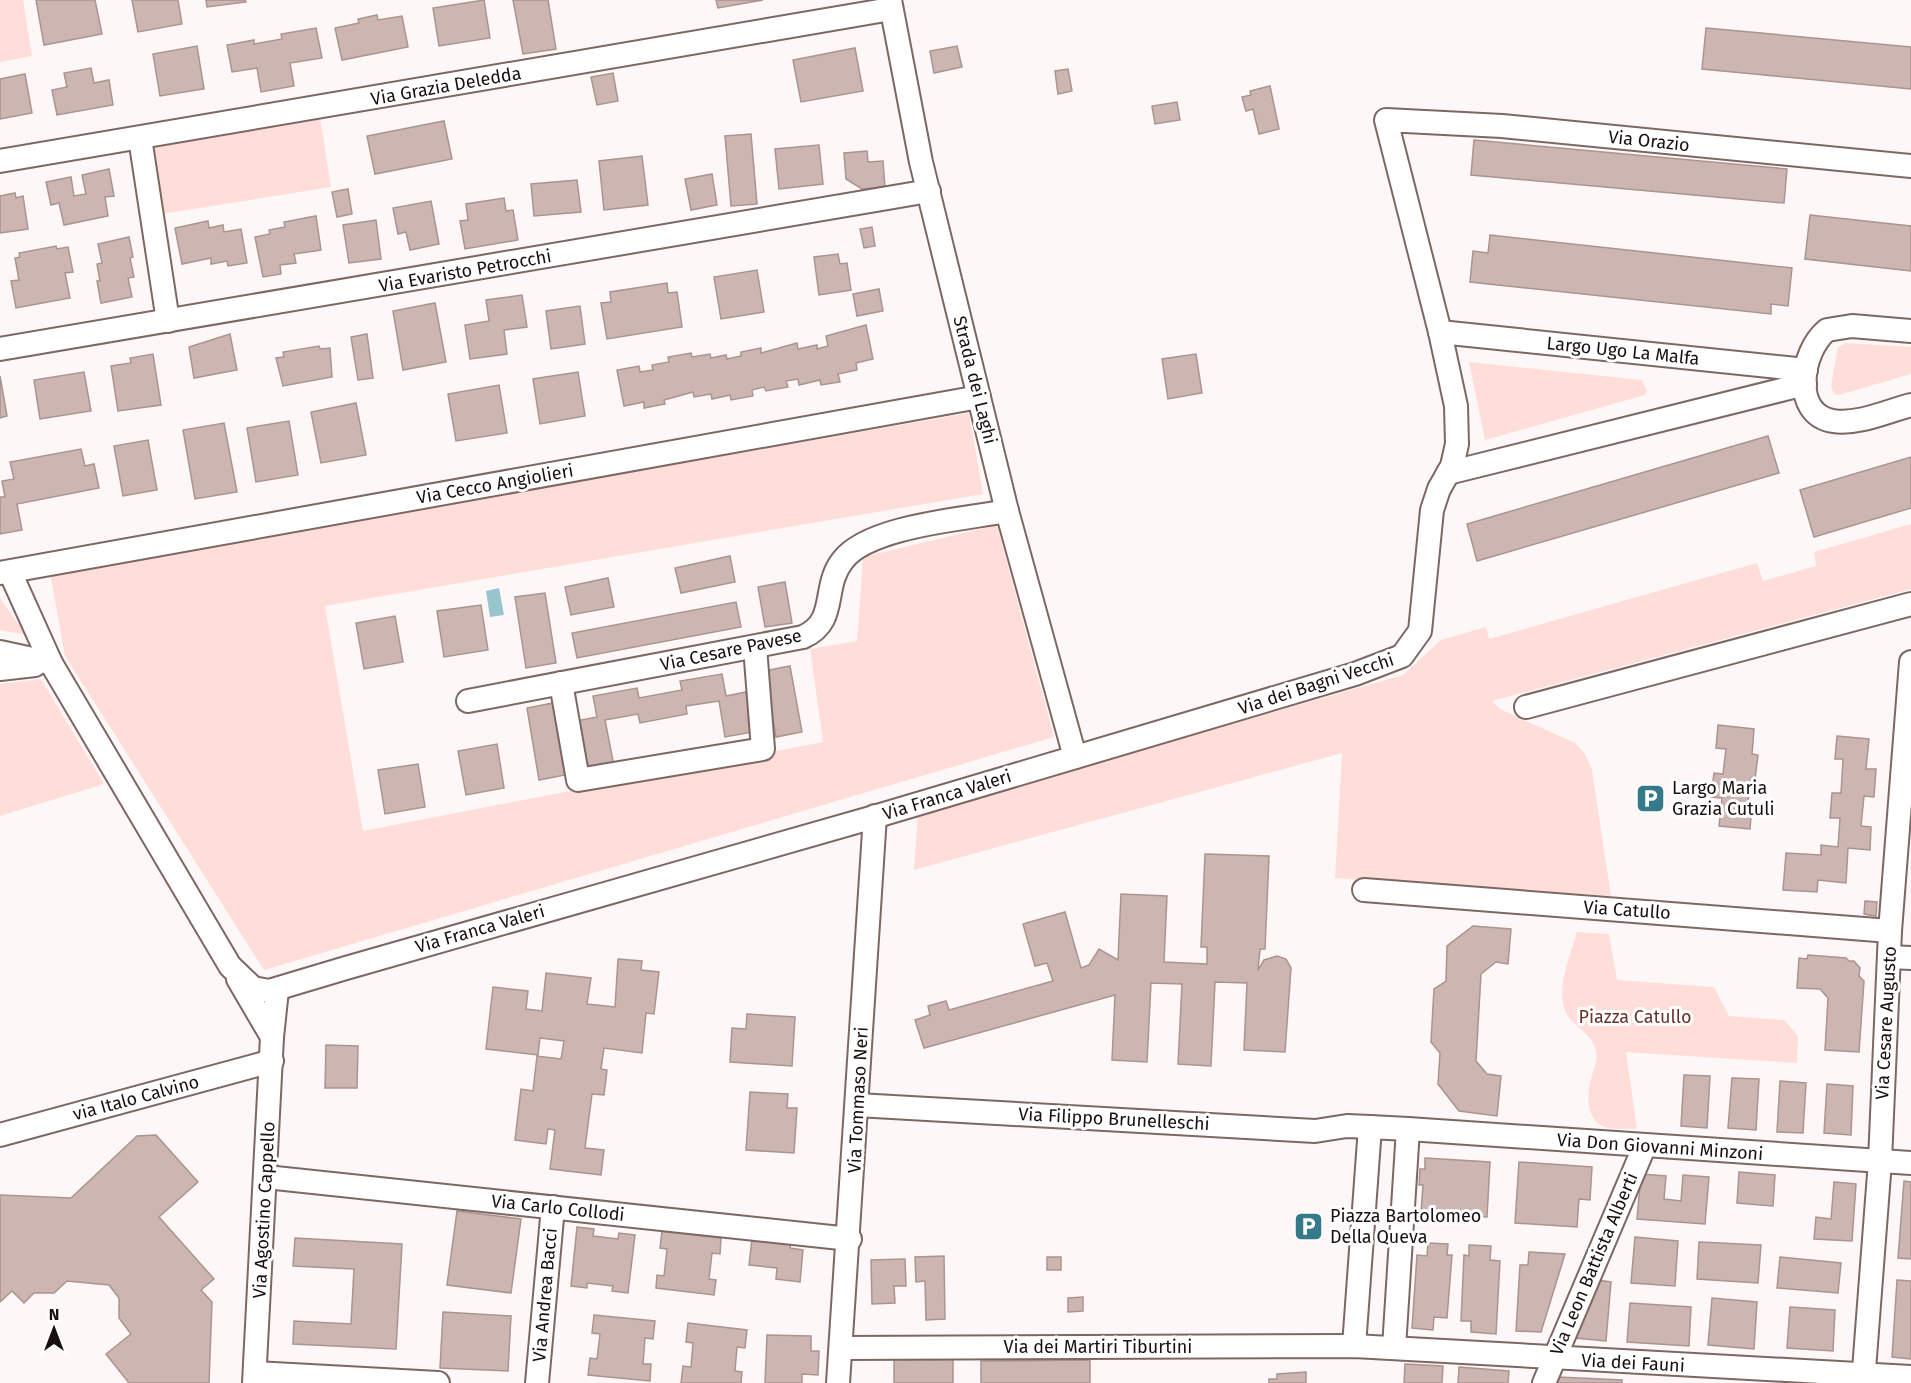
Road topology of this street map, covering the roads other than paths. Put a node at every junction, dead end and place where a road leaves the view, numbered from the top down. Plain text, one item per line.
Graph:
1 (891, 4) edge
2 (1386, 120) joint
3 (140, 138) junction
4 (0, 161) edge
5 (1911, 166) edge
6 (929, 192) junction
7 (168, 321) junction
8 (1911, 331) edge
9 (1440, 332) junction
10 (0, 349) edge
11 (1806, 377) junction
12 (979, 397) junction
13 (1911, 405) edge
14 (1448, 473) junction
15 (1007, 512) junction
16 (5, 573) edge
17 (1911, 604) edge
18 (755, 647) junction
19 (0, 651) edge
20 (1911, 662) edge
21 (51, 663) junction
22 (0, 669) edge
23 (561, 683) junction
24 (468, 701) dead end
25 (1526, 707) dead end
26 (1075, 757) junction
27 (875, 816) junction
28 (1364, 890) dead end
29 (1890, 931) junction
30 (1900, 957) edge
31 (230, 966) junction
32 (277, 990) junction
33 (272, 1037) junction
34 (272, 1061) junction
35 (857, 1105) junction
36 (1370, 1127) junction
37 (1408, 1129) junction
38 (0, 1135) edge
39 (1645, 1146) junction
40 (1880, 1161) junction
41 (1911, 1163) edge
42 (266, 1177) junction
43 (553, 1207) junction
44 (850, 1239) junction
45 (1354, 1346) junction
46 (841, 1348) junction
47 (1394, 1348) junction
48 (1554, 1359) junction
49 (1911, 1377) edge
50 (255, 1378) edge
51 (1863, 1378) edge
52 (438, 1383) edge
53 (537, 1383) edge
54 (838, 1383) edge
55 (1545, 1383) edge

1 - 3 street, Via Grazia Deledda
1 - 6 street, Strada dei Laghi
2 - 5 street, Via Orazio
2 - 9 street, Via dei Bagni Vecchi
3 - 4 street, Via Grazia Deledda
3 - 7 street
6 - 7 street, Via Evaristo Petrocchi
6 - 12 street, Strada dei Laghi
7 - 10 street, Via Evaristo Petrocchi
8 - 11 street
9 - 11 street, Largo Ugo La Malfa
9 - 14 street, Via dei Bagni Vecchi
11 - 13 street
11 - 14 street
12 - 15 street, Strada dei Laghi
12 - 16 street, Via Cecco Angiolieri
14 - 26 street, Via dei Bagni Vecchi
15 - 18 street, Via Cesare Pavese
15 - 26 street, Strada dei Laghi
16 - 21 street, Via Franca Valeri
17 - 25 street
18 - 23 street, Via Cesare Pavese
18 - 23 street
19 - 21 street
20 - 29 street, Via Cesare Augusto
21 - 22 street
21 - 31 street, Via Franca Valeri
23 - 24 street, Via Cesare Pavese
26 - 27 street, Via Franca Valeri
27 - 32 street, Via Franca Valeri
27 - 35 street, Via Tommaso Neri
28 - 29 street, Via Catullo
29 - 30 street, Via Cesare Augusto
30 - 40 street, Via Cesare Augusto
31 - 32 street, Via Franca Valeri
31 - 33 street
32 - 33 street, Via Agostino Cappello
33 - 34 street, Via Agostino Cappello
34 - 38 street, via Italo Calvino
34 - 42 street, Via Agostino Cappello
35 - 36 street, Via Filippo Brunelleschi
35 - 44 street, Via Tommaso Neri
36 - 37 street
36 - 45 street
37 - 39 street, Via Don Giovanni Minzoni
37 - 47 street
39 - 40 street, Via Don Giovanni Minzoni
39 - 48 street, Via Leon Battista Alberti
40 - 41 street, Via Don Giovanni Minzoni
40 - 51 street, Via Cesare Augusto
42 - 43 street, Via Carlo Collodi
42 - 50 street, Via Agostino Cappello
43 - 44 street, Via Carlo Collodi
43 - 53 street, Via Andrea Bacci
44 - 46 street, Via Tommaso Neri
45 - 46 street, Via dei Martiri Tiburtini
45 - 47 street, Via dei Fauni
46 - 54 street, Via Tommaso Neri
47 - 48 street, Via dei Fauni
48 - 51 street, Via dei Fauni
48 - 55 street, Via Leon Battista Alberti
49 - 51 street, Via dei Fauni
50 - 52 street

